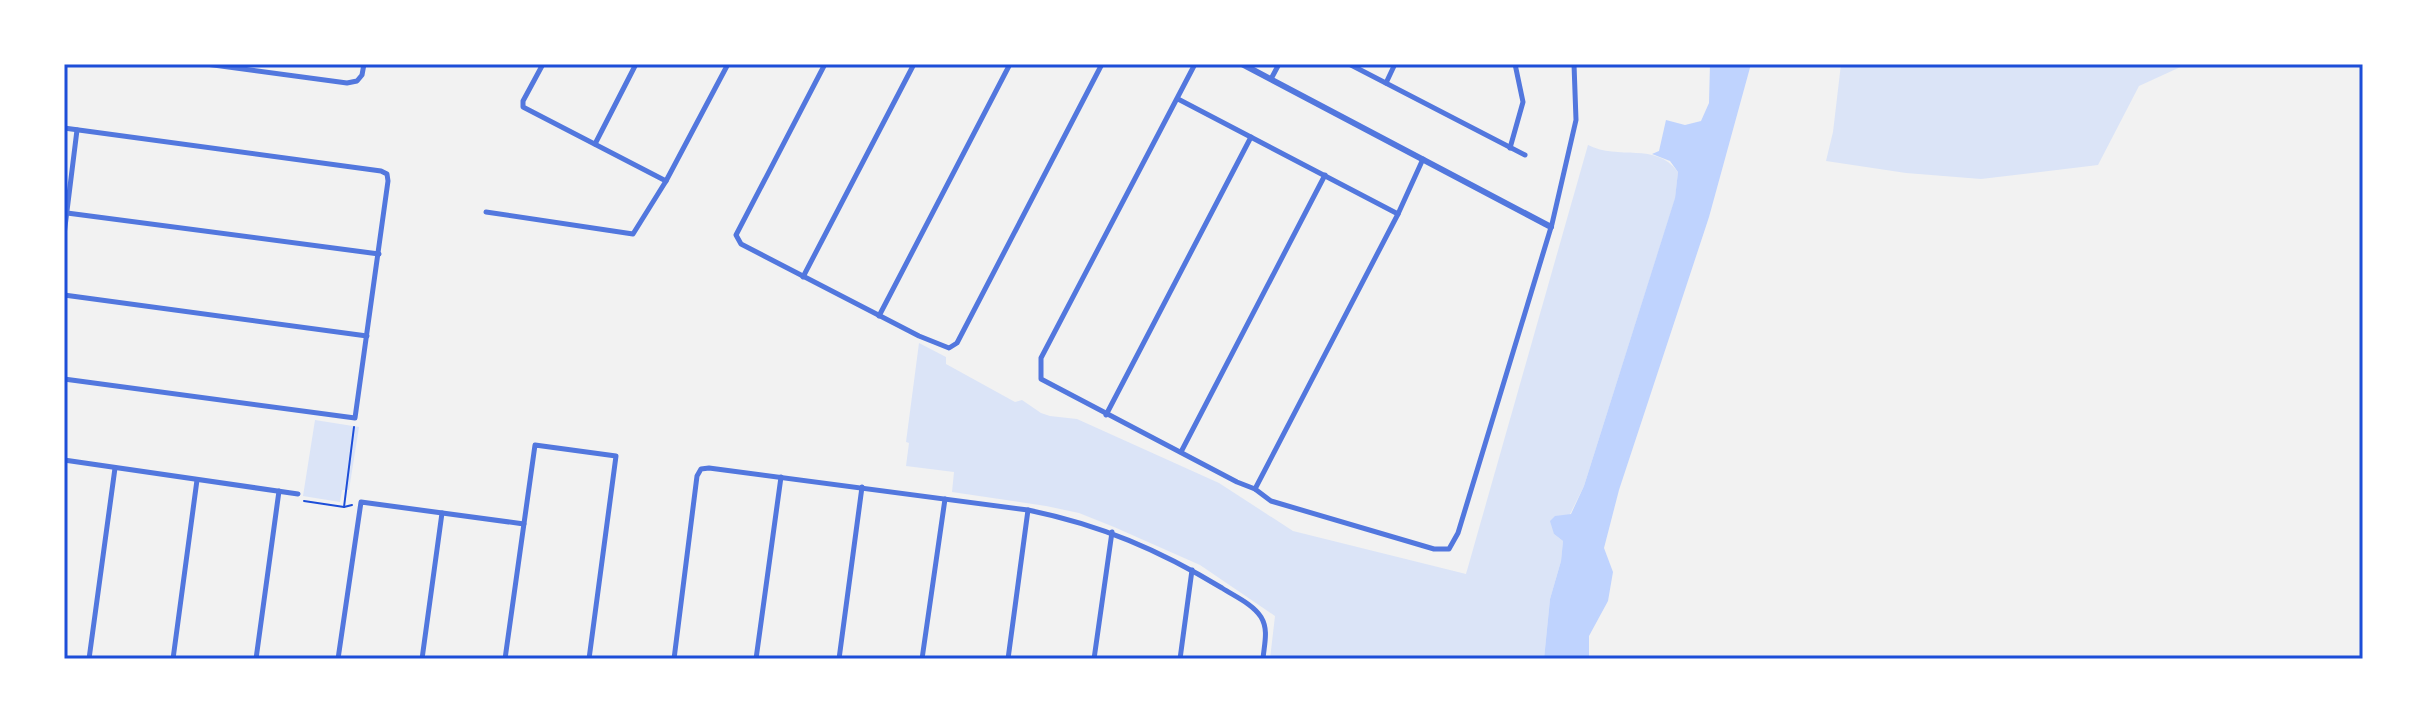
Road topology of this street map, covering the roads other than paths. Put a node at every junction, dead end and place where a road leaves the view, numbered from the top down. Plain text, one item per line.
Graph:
1 (206, 64) edge
2 (364, 64) edge
3 (543, 64) edge
4 (636, 64) edge
5 (728, 64) edge
6 (825, 64) edge
7 (914, 64) edge
8 (1010, 64) edge
9 (1102, 64) edge
10 (1195, 64) edge
11 (1242, 64) edge
12 (1279, 64) edge
13 (1349, 64) edge
14 (1395, 64) edge
15 (1515, 64) edge
16 (1574, 64) edge
17 (1271, 79) junction
18 (1386, 83) junction
19 (1178, 99) junction
20 (64, 128) edge
21 (77, 130) junction
22 (1251, 137) junction
23 (595, 144) junction
24 (1510, 148) junction
25 (1525, 155) dead end
26 (1423, 159) junction
27 (1325, 175) junction
28 (666, 181) junction
29 (486, 212) dead end
30 (67, 213) junction
31 (1398, 214) junction
32 (1551, 227) junction
33 (64, 235) edge
34 (379, 254) junction
35 (803, 277) junction
36 (64, 295) edge
37 (879, 316) junction
38 (367, 336) junction
39 (64, 379) edge
40 (1106, 415) junction
41 (1181, 452) junction
42 (64, 460) edge
43 (115, 468) junction
44 (781, 477) junction
45 (197, 480) junction
46 (862, 487) junction
47 (1255, 489) junction
48 (279, 491) junction
49 (298, 494) road end
50 (945, 499) junction
51 (1028, 510) junction
52 (442, 513) junction
53 (524, 524) junction
54 (1112, 532) junction
55 (1192, 570) junction
56 (89, 659) edge
57 (173, 659) edge
58 (256, 659) edge
59 (338, 659) edge
60 (422, 659) edge
61 (505, 659) edge
62 (589, 659) edge
63 (674, 659) edge
64 (756, 659) edge
65 (839, 659) edge
66 (922, 659) edge
67 (1008, 659) edge
68 (1094, 659) edge
69 (1180, 659) edge
70 (1263, 659) edge

1 - 2 street
3 - 23 street
4 - 23 street
5 - 28 street
6 - 35 street
7 - 35 street
8 - 37 street
9 - 37 street
10 - 19 street
11 - 17 street
12 - 17 street
13 - 18 street
14 - 18 street
15 - 24 street
16 - 32 street
17 - 26 street
18 - 24 street
19 - 22 street
19 - 40 street
20 - 21 street
21 - 30 street
21 - 34 street
22 - 27 street
22 - 40 street
23 - 28 street
24 - 25 street
26 - 31 street
26 - 32 street
27 - 31 street
27 - 41 street
28 - 29 street
30 - 33 street
30 - 34 street
31 - 47 street
32 - 47 street
34 - 38 street
35 - 37 street
36 - 38 street
38 - 39 street
40 - 41 street
41 - 47 street
42 - 43 street
43 - 45 street
43 - 56 street
44 - 46 street
44 - 63 street
44 - 64 street
45 - 48 street
45 - 57 street
46 - 50 street
46 - 65 street
48 - 49 street
48 - 58 street
50 - 51 street
50 - 66 street
51 - 54 street
51 - 67 street
52 - 53 street
52 - 59 street
52 - 60 street
53 - 61 street
53 - 62 street
54 - 55 street
54 - 68 street
55 - 69 street
55 - 70 street

